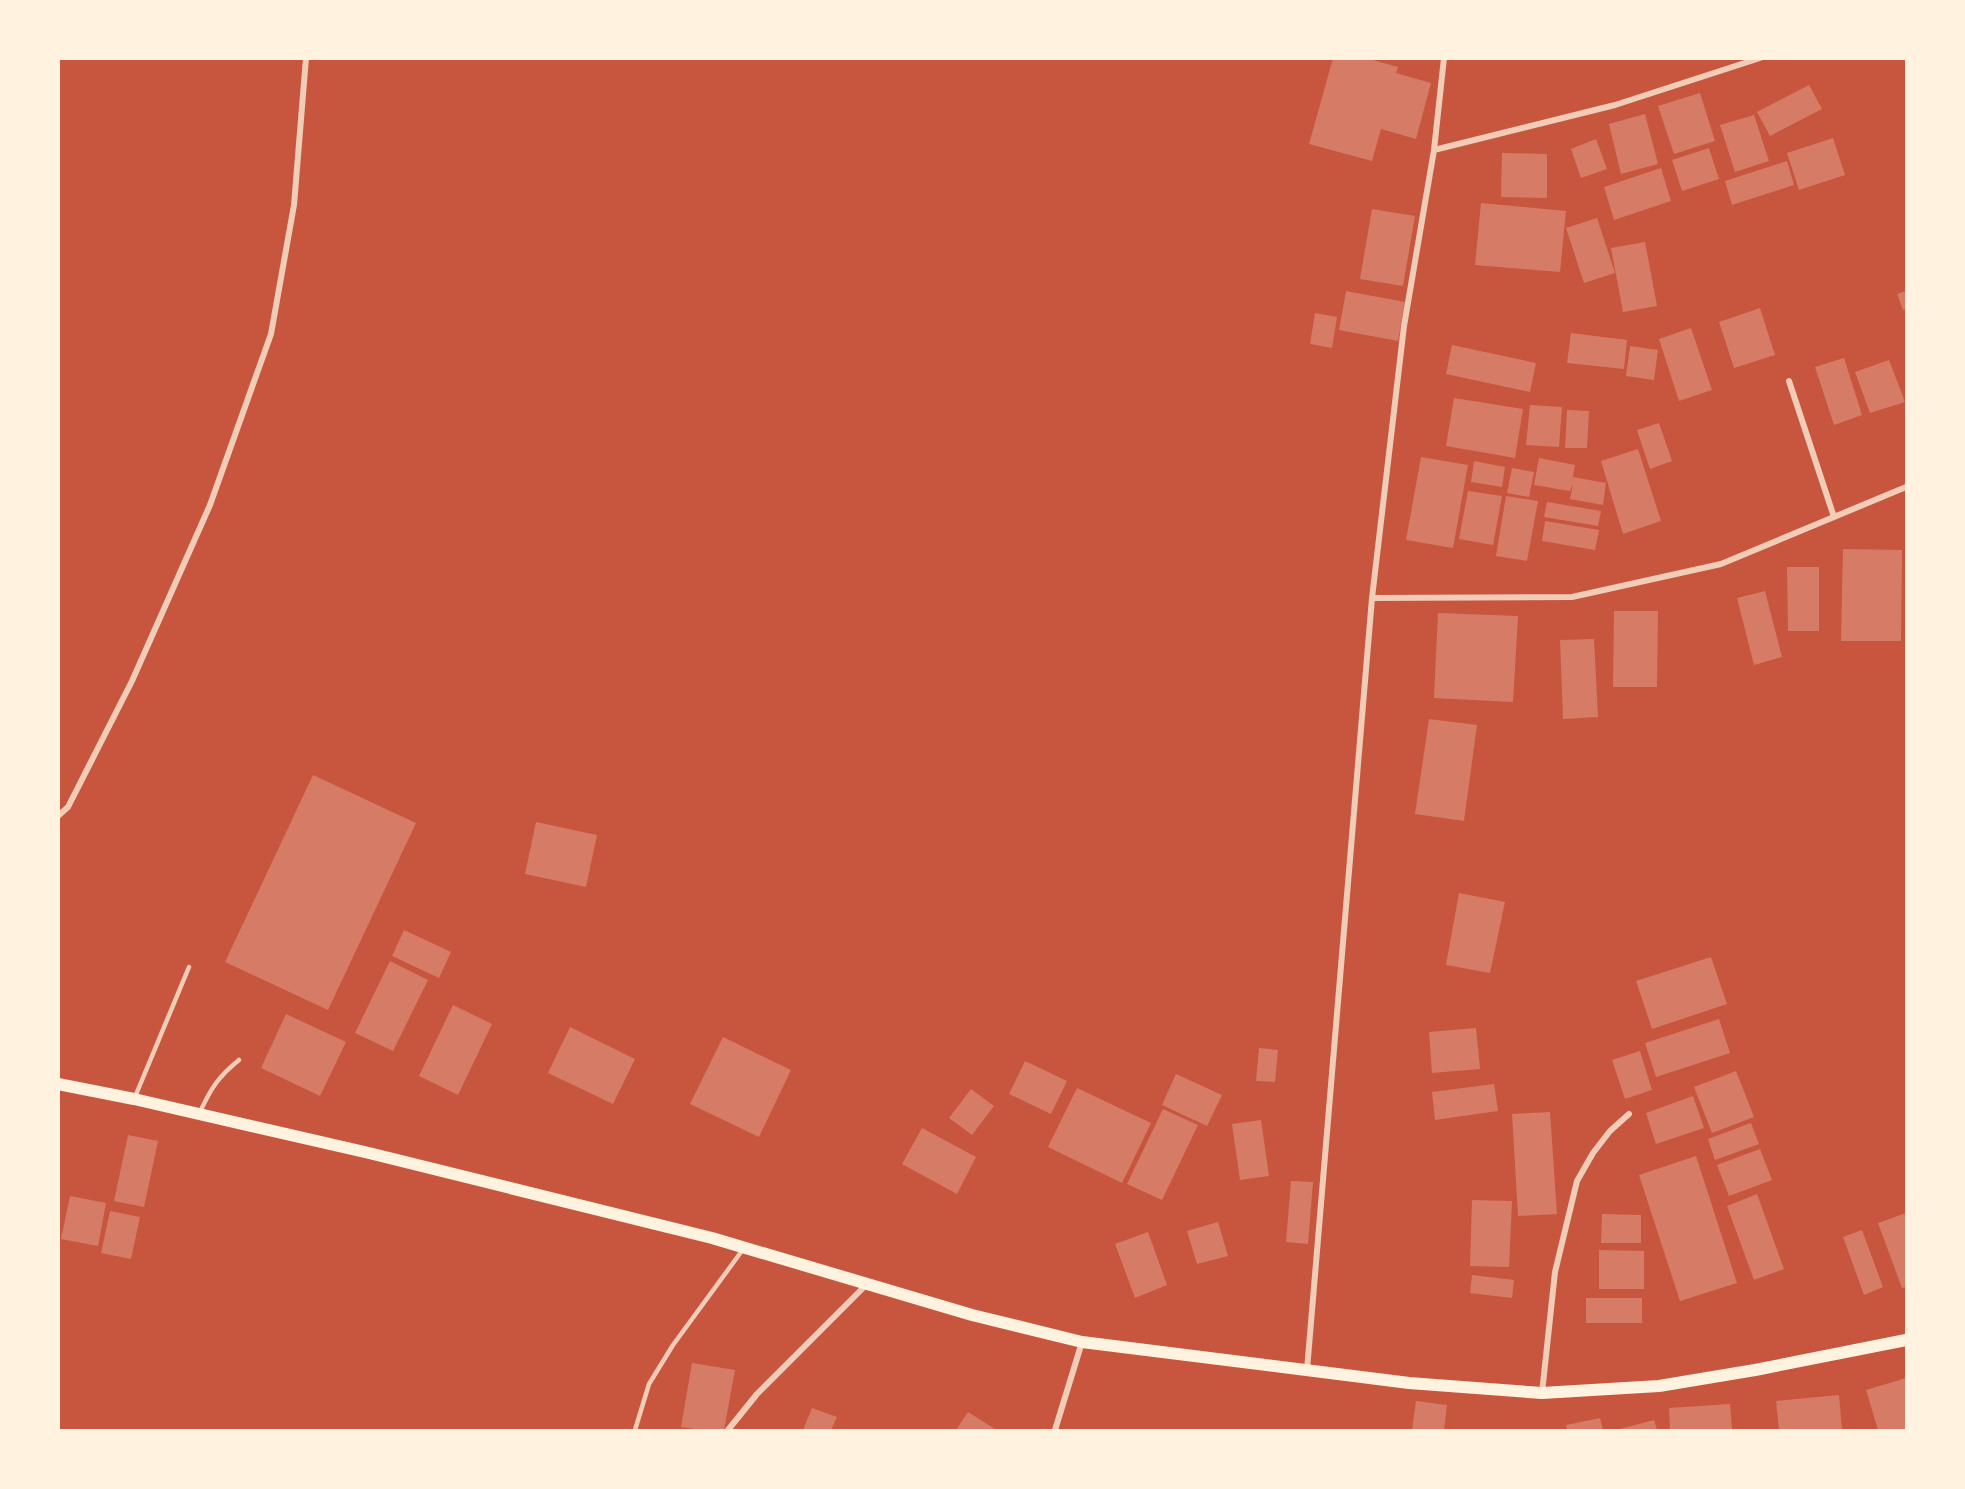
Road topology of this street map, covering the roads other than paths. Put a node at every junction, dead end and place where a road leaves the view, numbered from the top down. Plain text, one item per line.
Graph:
1 (306, 58) edge
2 (1444, 58) edge
3 (1760, 58) edge
4 (1434, 150) junction
5 (1788, 381) dead end
6 (1906, 487) edge
7 (1834, 517) junction
8 (1372, 598) junction
9 (58, 816) edge
10 (189, 967) dead end
11 (239, 1060) dead end
12 (58, 1084) edge
13 (134, 1099) junction
14 (199, 1114) junction
15 (1629, 1114) dead end
16 (744, 1248) junction
17 (866, 1285) junction
18 (1906, 1340) edge
19 (1082, 1342) junction
20 (1307, 1371) junction
21 (1542, 1393) junction
22 (635, 1431) edge
23 (728, 1431) edge
24 (1055, 1431) edge

1 - 9 street
2 - 4 street
3 - 4 street
4 - 8 street
5 - 7 street
6 - 7 street
7 - 8 street
8 - 20 street
10 - 13 lane
11 - 14 lane
12 - 13 main road
13 - 14 main road
14 - 16 main road
15 - 21 street
16 - 17 main road
16 - 22 lane
17 - 19 main road
17 - 23 street
18 - 21 main road
19 - 20 main road
19 - 24 street
20 - 21 main road

